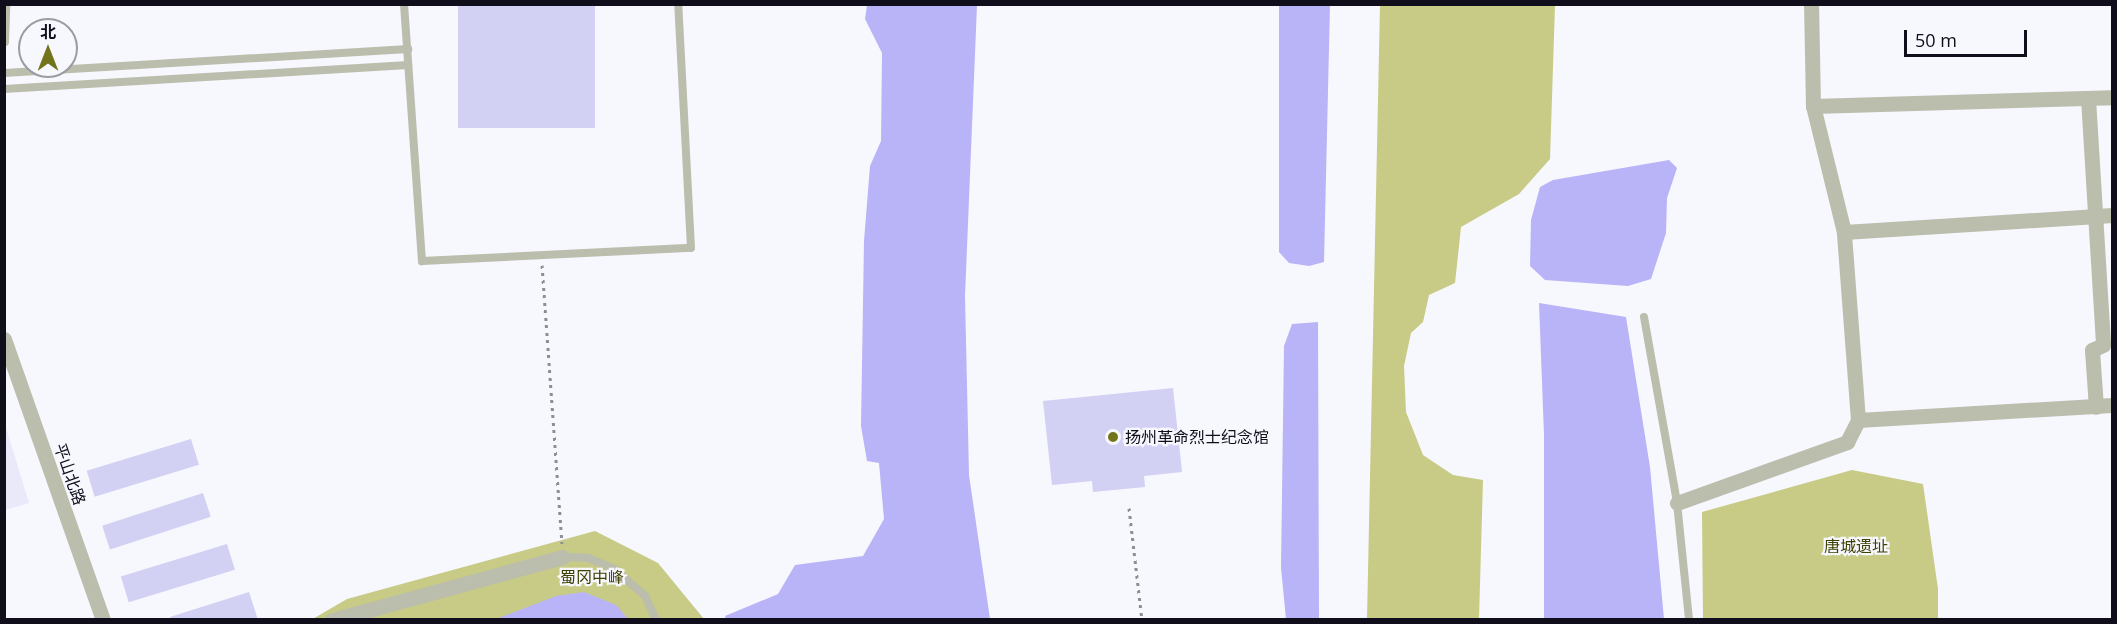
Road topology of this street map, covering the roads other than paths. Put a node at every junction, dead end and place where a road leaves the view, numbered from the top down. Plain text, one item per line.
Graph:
1 (6, 4) edge
2 (404, 4) edge
3 (678, 4) edge
4 (1811, 4) edge
5 (4, 42) edge
6 (408, 49) junction
7 (408, 65) junction
8 (4, 73) edge
9 (4, 89) edge
10 (2112, 97) edge
11 (2088, 98) junction
12 (1813, 106) junction
13 (2112, 215) edge
14 (2094, 216) junction
15 (1844, 232) junction
16 (1644, 317) dead end
17 (4, 339) edge
18 (2112, 405) edge
19 (2096, 407) junction
20 (1858, 420) junction
21 (1677, 503) junction
22 (563, 557) joint
23 (103, 620) edge
24 (332, 620) edge
25 (656, 620) edge
26 (1689, 620) edge

1 - 5 lane
2 - 6 lane
3 - 7 lane
4 - 12 street
6 - 7 lane
6 - 8 lane
7 - 9 lane
10 - 11 street
11 - 12 street
11 - 14 street
12 - 15 street
13 - 14 street
14 - 15 street
14 - 19 street
15 - 20 street
16 - 21 lane
17 - 23 street, 平山北路
18 - 19 street
19 - 20 street
20 - 21 street
21 - 26 lane
22 - 24 street
22 - 25 lane

